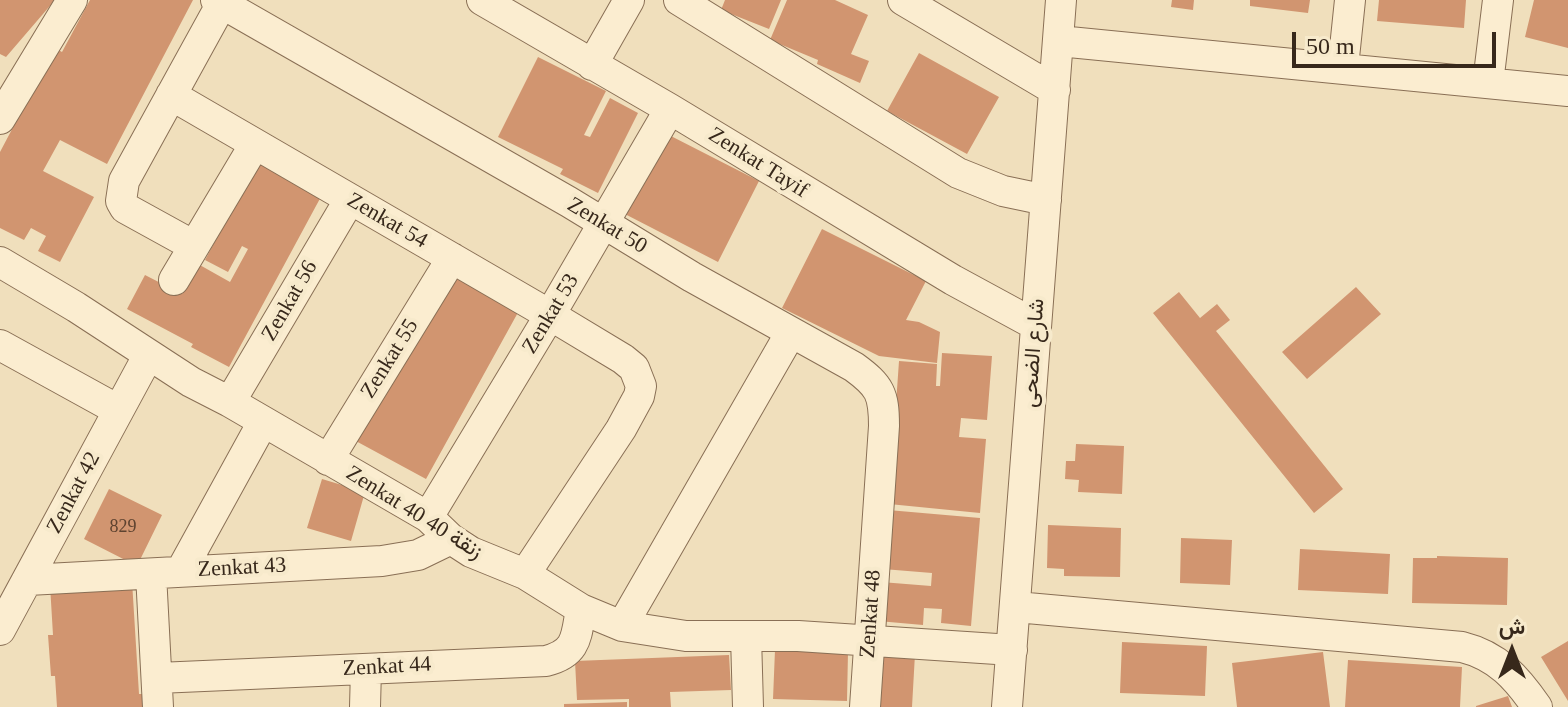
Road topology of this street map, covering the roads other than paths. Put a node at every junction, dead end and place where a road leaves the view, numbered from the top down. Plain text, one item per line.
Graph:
1 (72, 0) edge
2 (482, 0) edge
3 (629, 0) edge
4 (679, 0) edge
5 (903, 0) edge
6 (1061, 0) edge
7 (1350, 0) edge
8 (1498, 0) edge
9 (219, 2) edge
10 (1059, 41) junction
11 (592, 65) junction
12 (1343, 67) junction
13 (1488, 83) junction
14 (1055, 90) junction
15 (1568, 91) edge
16 (171, 95) junction
17 (4, 103) edge
18 (670, 109) junction
19 (255, 144) junction
20 (350, 199) junction
21 (1046, 200) junction
22 (604, 223) junction
23 (194, 246) junction
24 (452, 258) junction
25 (0, 262) edge
26 (174, 280) dead end
27 (550, 315) junction
28 (1034, 324) junction
29 (790, 334) junction
30 (148, 356) junction
31 (5, 359) edge
32 (230, 402) junction
33 (118, 410) junction
34 (263, 422) junction
35 (328, 460) junction
36 (428, 517) junction
37 (877, 521) joint
38 (451, 539) junction
39 (166, 572) junction
40 (525, 574) junction
41 (28, 580) junction
42 (1016, 607) junction
43 (581, 609) junction
44 (622, 626) junction
45 (0, 630) edge
46 (746, 636) junction
47 (870, 641) junction
48 (1012, 650) junction
49 (366, 669) junction
50 (158, 693) edge
51 (365, 707) edge
52 (748, 707) edge
53 (865, 707) edge
54 (1007, 707) edge
55 (1537, 707) edge

1 - 17 street
2 - 11 street, Zenkat Tayif
3 - 11 street
4 - 21 street
5 - 14 street
6 - 10 street, شارع الضحى
7 - 12 street
8 - 13 street
9 - 16 street
9 - 22 street, Zenkat 50
10 - 12 street
10 - 14 street, شارع الضحى
11 - 18 street, Zenkat Tayif
12 - 13 street
13 - 15 street
14 - 21 street, شارع الضحى
16 - 19 street, Zenkat 54
16 - 23 street
18 - 22 street, Zenkat 53
18 - 28 street, Zenkat Tayif
19 - 20 street, Zenkat 54
19 - 23 street
20 - 24 street, Zenkat 54
20 - 32 street, Zenkat 56
21 - 28 street, شارع الضحى
22 - 27 street, Zenkat 53
22 - 29 street, Zenkat 50
23 - 26 street
24 - 27 street, Zenkat 54
24 - 35 street, Zenkat 55
25 - 30 street, Zenkat 40 زنقة 40
27 - 36 street, Zenkat 53
27 - 40 street, Zenkat 54
28 - 42 street, شارع الضحى
29 - 37 street, Zenkat 50
29 - 44 street
30 - 32 street, Zenkat 40 زنقة 40
30 - 33 street, Zenkat 42
31 - 33 street
32 - 34 street, Zenkat 40 زنقة 40
33 - 41 street, Zenkat 42
34 - 35 street, Zenkat 40 زنقة 40
34 - 39 street
35 - 36 street, Zenkat 40 زنقة 40
36 - 38 street, Zenkat 40 زنقة 40
37 - 47 street, Zenkat 48
38 - 39 street, Zenkat 43
38 - 40 street, Zenkat 40 زنقة 40
39 - 41 street, Zenkat 43
39 - 50 street, Zenkat 44
40 - 43 street, Zenkat 40 زنقة 40
41 - 45 street, Zenkat 42
42 - 48 street, شارع الضحى
42 - 55 street
43 - 44 street, Zenkat 40 زنقة 40
43 - 49 street, Zenkat 44
44 - 46 street, Zenkat 40 زنقة 40
46 - 47 street, Zenkat 40 زنقة 40
46 - 52 street
47 - 48 street, Zenkat 40 زنقة 40
47 - 53 street, Zenkat 48
48 - 54 street, شارع الضحى
49 - 50 street, Zenkat 44
49 - 51 street

